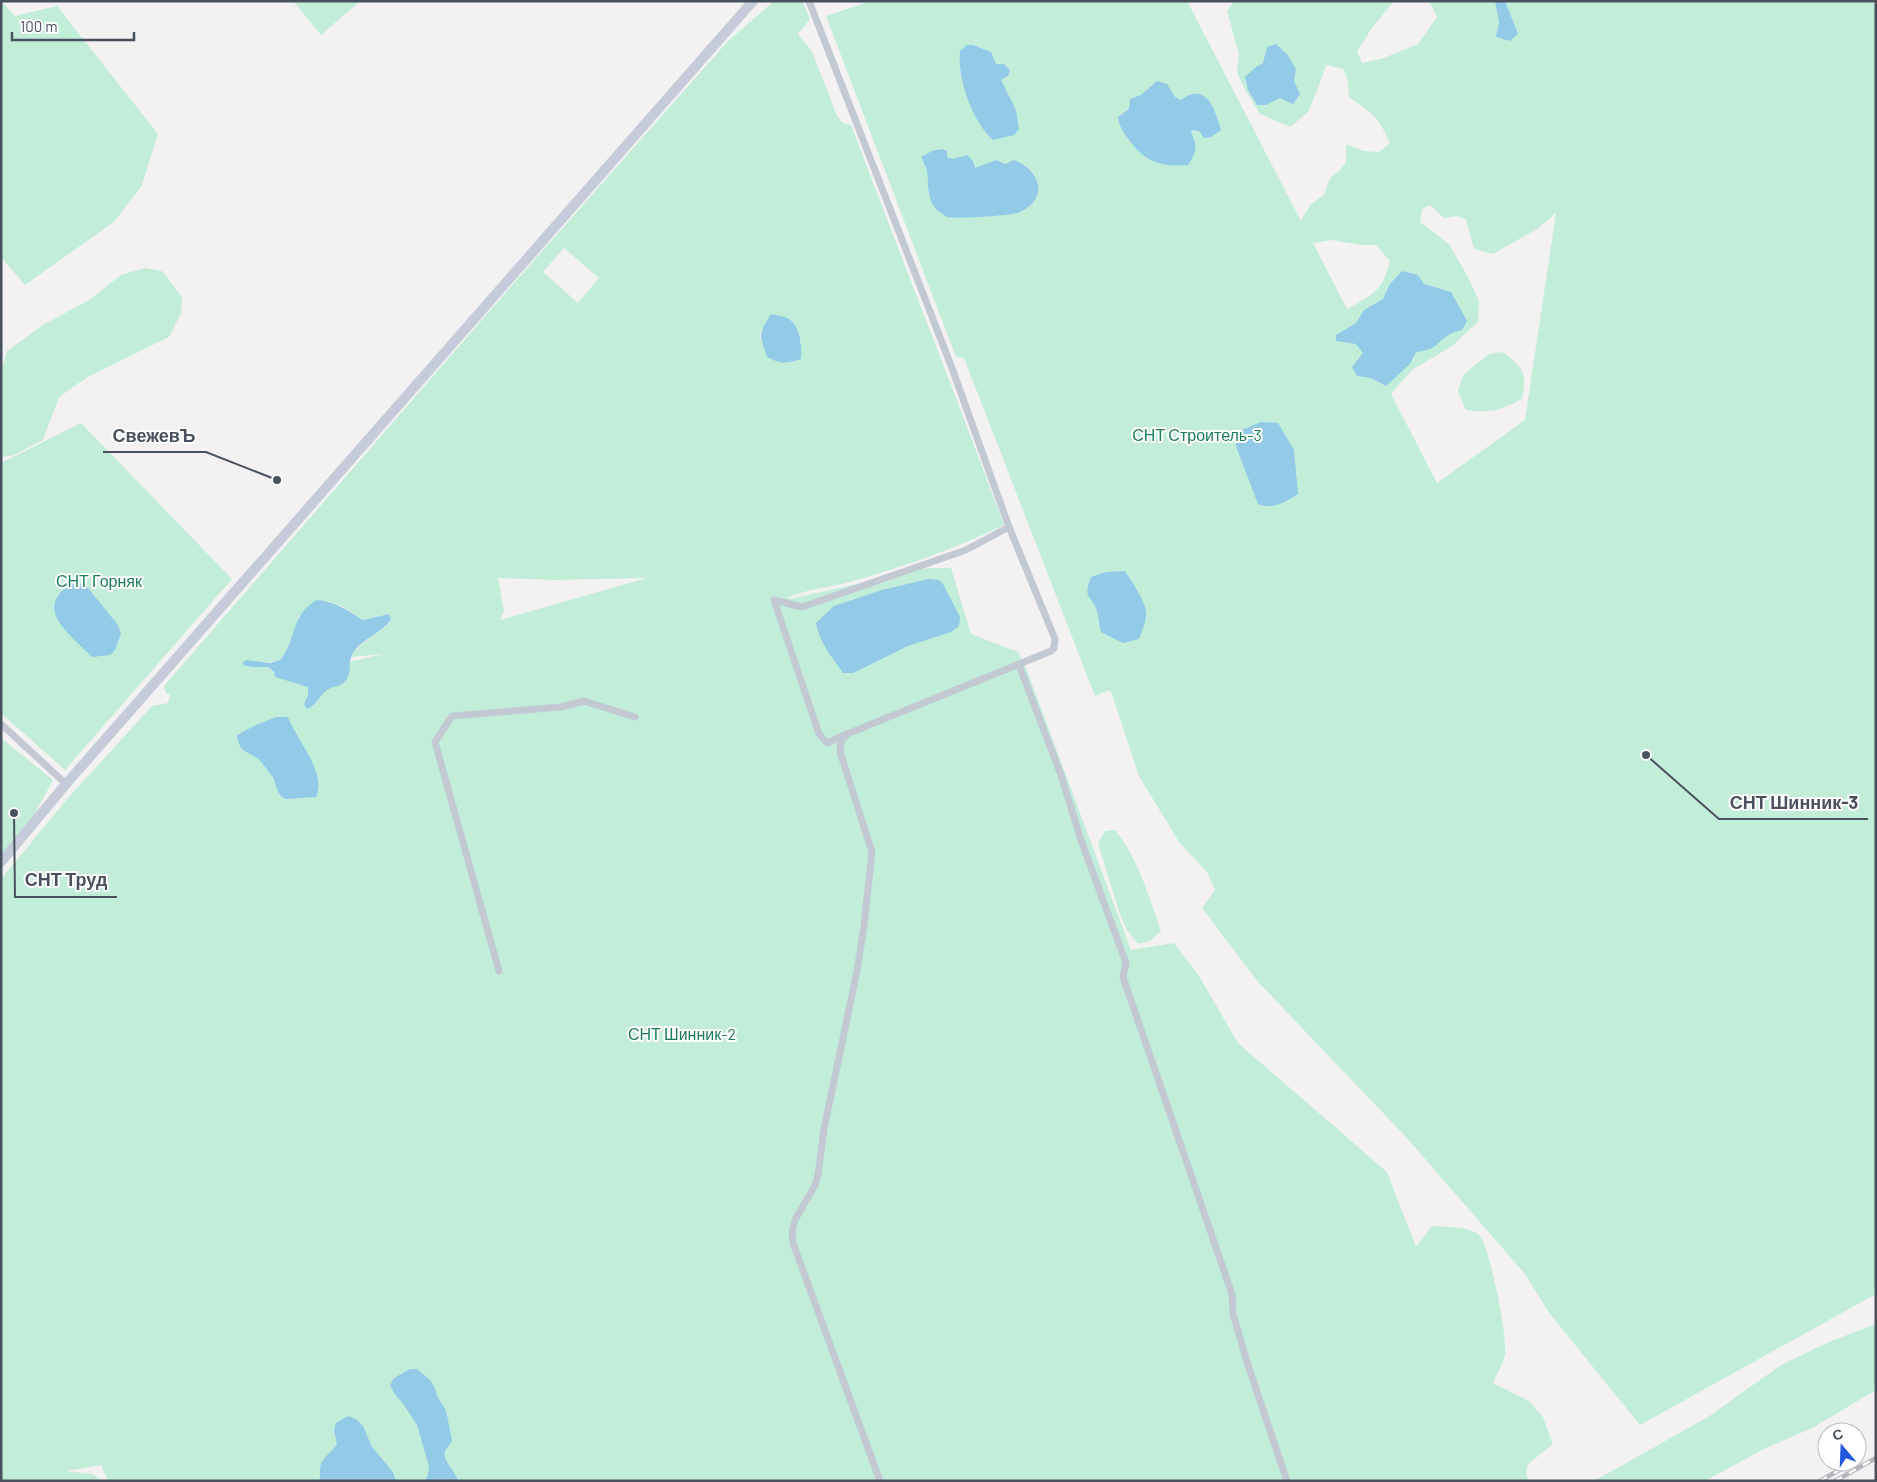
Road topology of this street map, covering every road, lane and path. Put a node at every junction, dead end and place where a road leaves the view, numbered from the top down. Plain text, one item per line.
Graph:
1 (753, 1) edge
2 (809, 1) edge
3 (1010, 527) junction
4 (1018, 665) junction
5 (635, 717) dead end
6 (1, 724) edge
7 (847, 734) junction
8 (66, 784) junction
9 (1, 862) edge
10 (499, 971) dead end
11 (880, 1481) edge
12 (1287, 1481) edge

1 - 8 street
2 - 3 street
3 - 4 street
3 - 7 street
4 - 7 street
4 - 12 street
5 - 10 street
6 - 8 street
7 - 11 street
8 - 9 street

